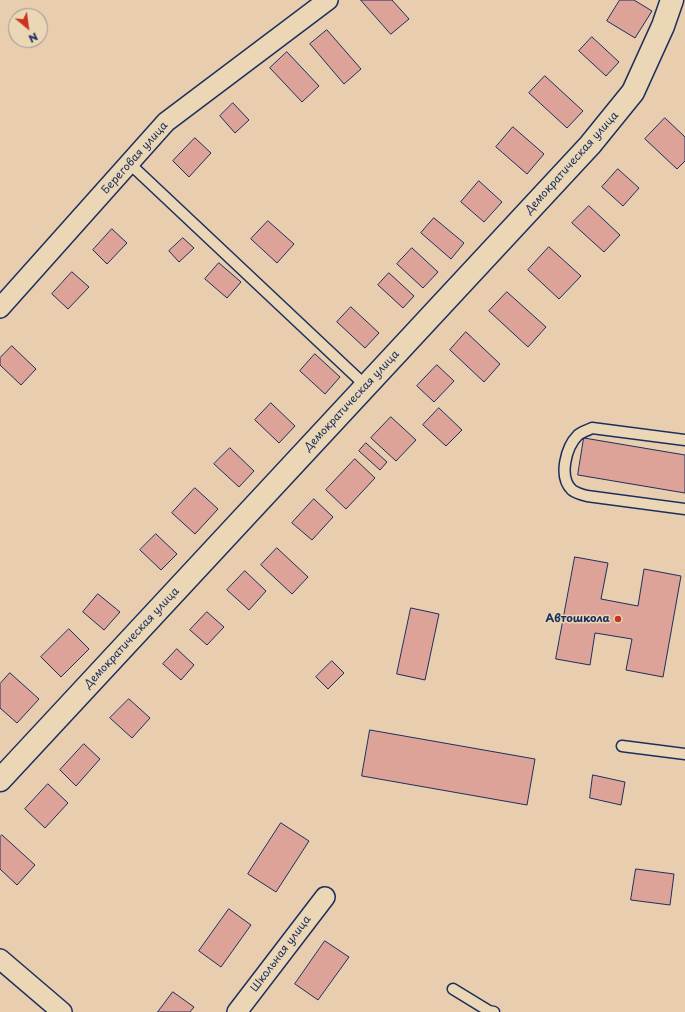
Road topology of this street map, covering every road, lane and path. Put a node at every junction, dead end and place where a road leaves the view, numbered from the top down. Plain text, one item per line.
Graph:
1 (328, 0) edge
2 (672, 0) edge
3 (129, 163) junction
4 (0, 308) edge
5 (366, 386) junction
6 (685, 440) edge
7 (685, 509) edge
8 (622, 746) dead end
9 (685, 754) edge
10 (0, 780) edge
11 (325, 897) dead end
12 (0, 959) edge
13 (454, 989) dead end
14 (62, 1012) edge
15 (237, 1012) edge
16 (494, 1012) edge

1 - 3 street, Береговая улица
2 - 5 street, Демократическая улица
3 - 4 street, Береговая улица
3 - 5 lane
5 - 10 street, Демократическая улица
6 - 7 lane
8 - 9 lane
11 - 15 street, Школьная улица
12 - 14 street
13 - 16 lane

